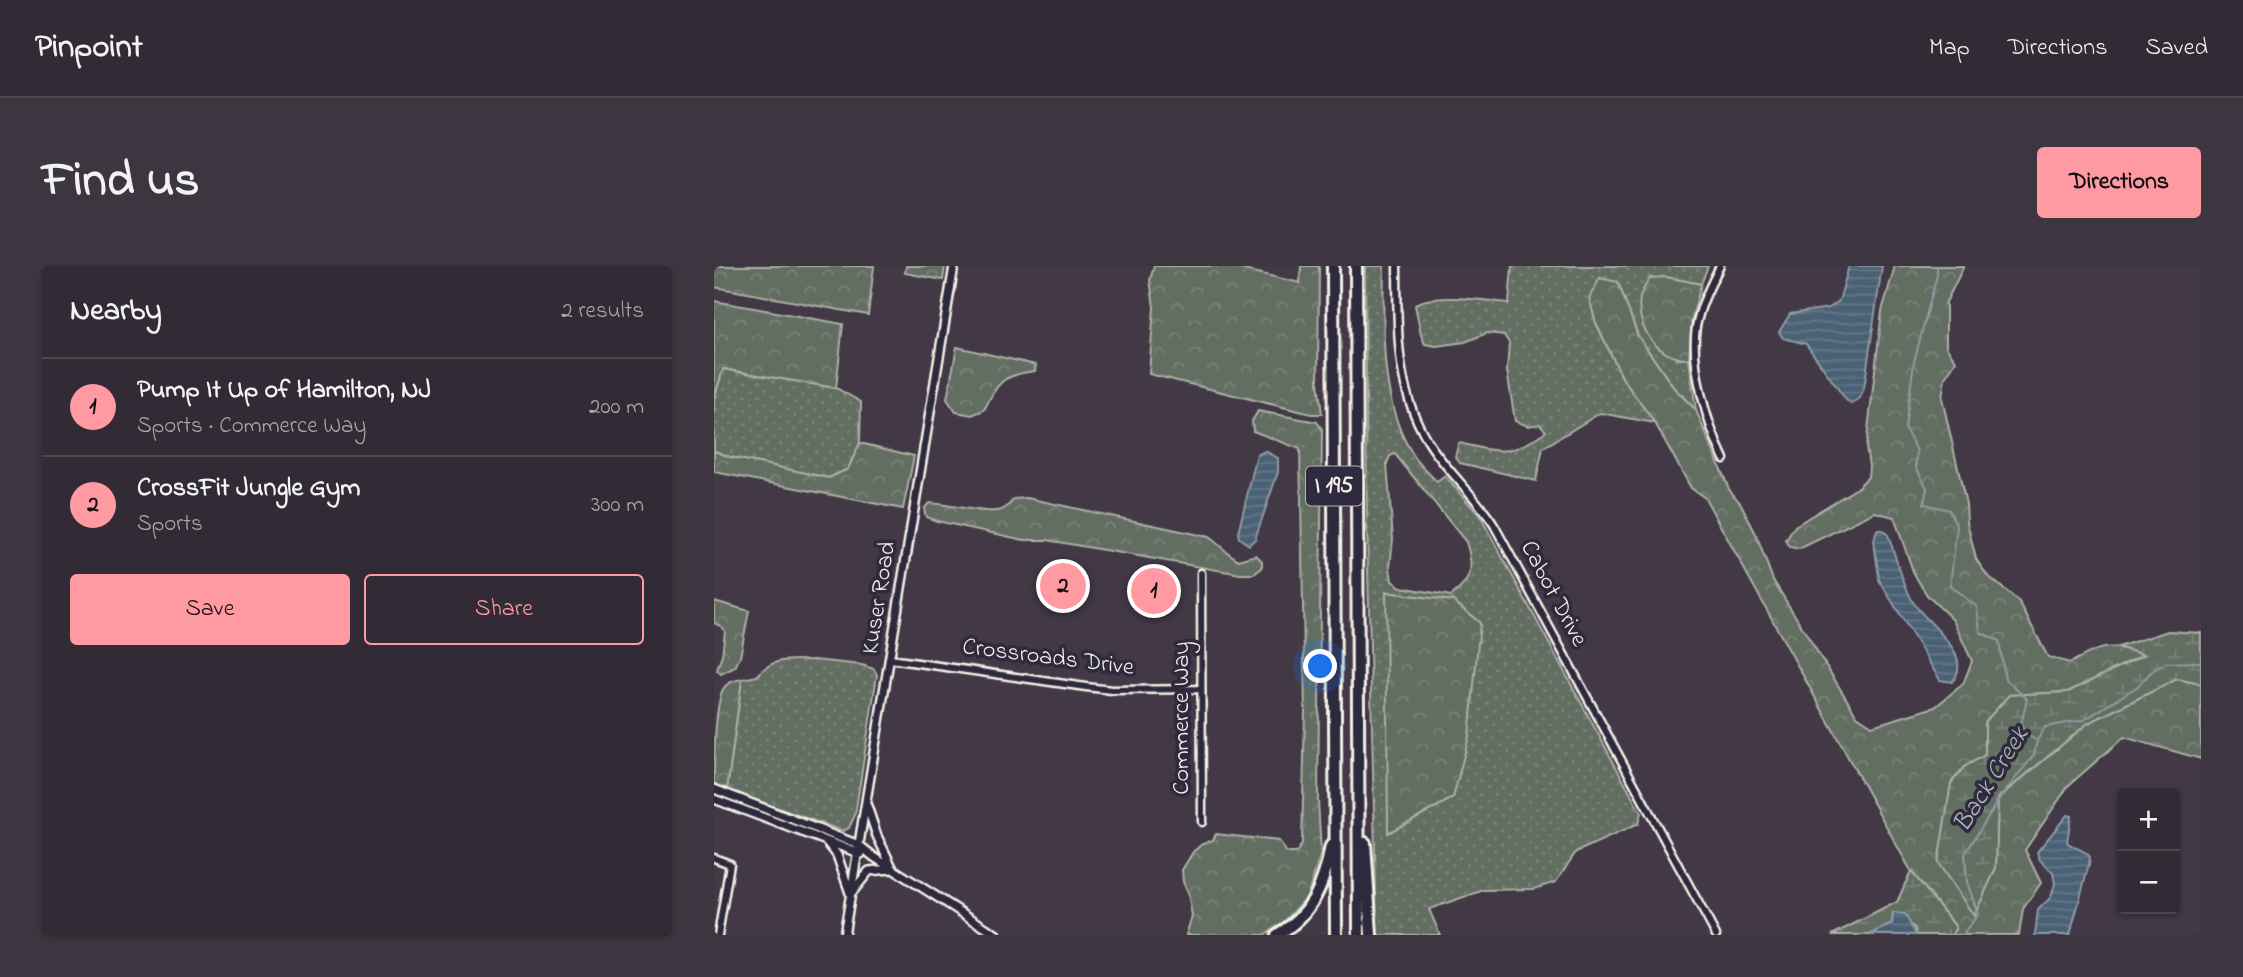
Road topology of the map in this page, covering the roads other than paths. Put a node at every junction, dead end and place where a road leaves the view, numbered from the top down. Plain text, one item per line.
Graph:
1 (954, 266) edge
2 (1333, 266) edge
3 (1356, 266) edge
4 (1397, 266) edge
5 (1720, 266) edge
6 (1724, 459) dead end
7 (1201, 573) dead end
8 (890, 659) junction
9 (1201, 689) junction
10 (1335, 707) junction
11 (1358, 707) junction
12 (714, 789) edge
13 (714, 799) edge
14 (866, 804) junction
15 (1202, 822) dead end
16 (826, 841) junction
17 (859, 849) junction
18 (714, 858) edge
19 (893, 869) junction
20 (851, 894) junction
21 (718, 935) edge
22 (844, 935) edge
23 (997, 935) edge
24 (1277, 935) edge
25 (1336, 935) edge
26 (1359, 935) edge
27 (1371, 935) edge
28 (1716, 935) edge

1 - 8 street, Kuser Road
2 - 10 highway, I 195
3 - 11 highway, I 195
4 - 28 street, Cabot Drive
5 - 6 street
7 - 9 street, Commerce Way
8 - 9 street, Crossroads Drive
8 - 14 street, Kuser Road
9 - 15 street, Commerce Way
10 - 24 highway
10 - 25 highway, I 195
11 - 26 highway, I 195
11 - 27 highway
12 - 17 street
13 - 16 street
14 - 17 street, Kuser Road
14 - 19 street
16 - 17 street
16 - 20 street
17 - 19 street
17 - 20 street, Kuser Road
18 - 21 street
19 - 20 street
19 - 23 street
20 - 22 street, Kuser Road

